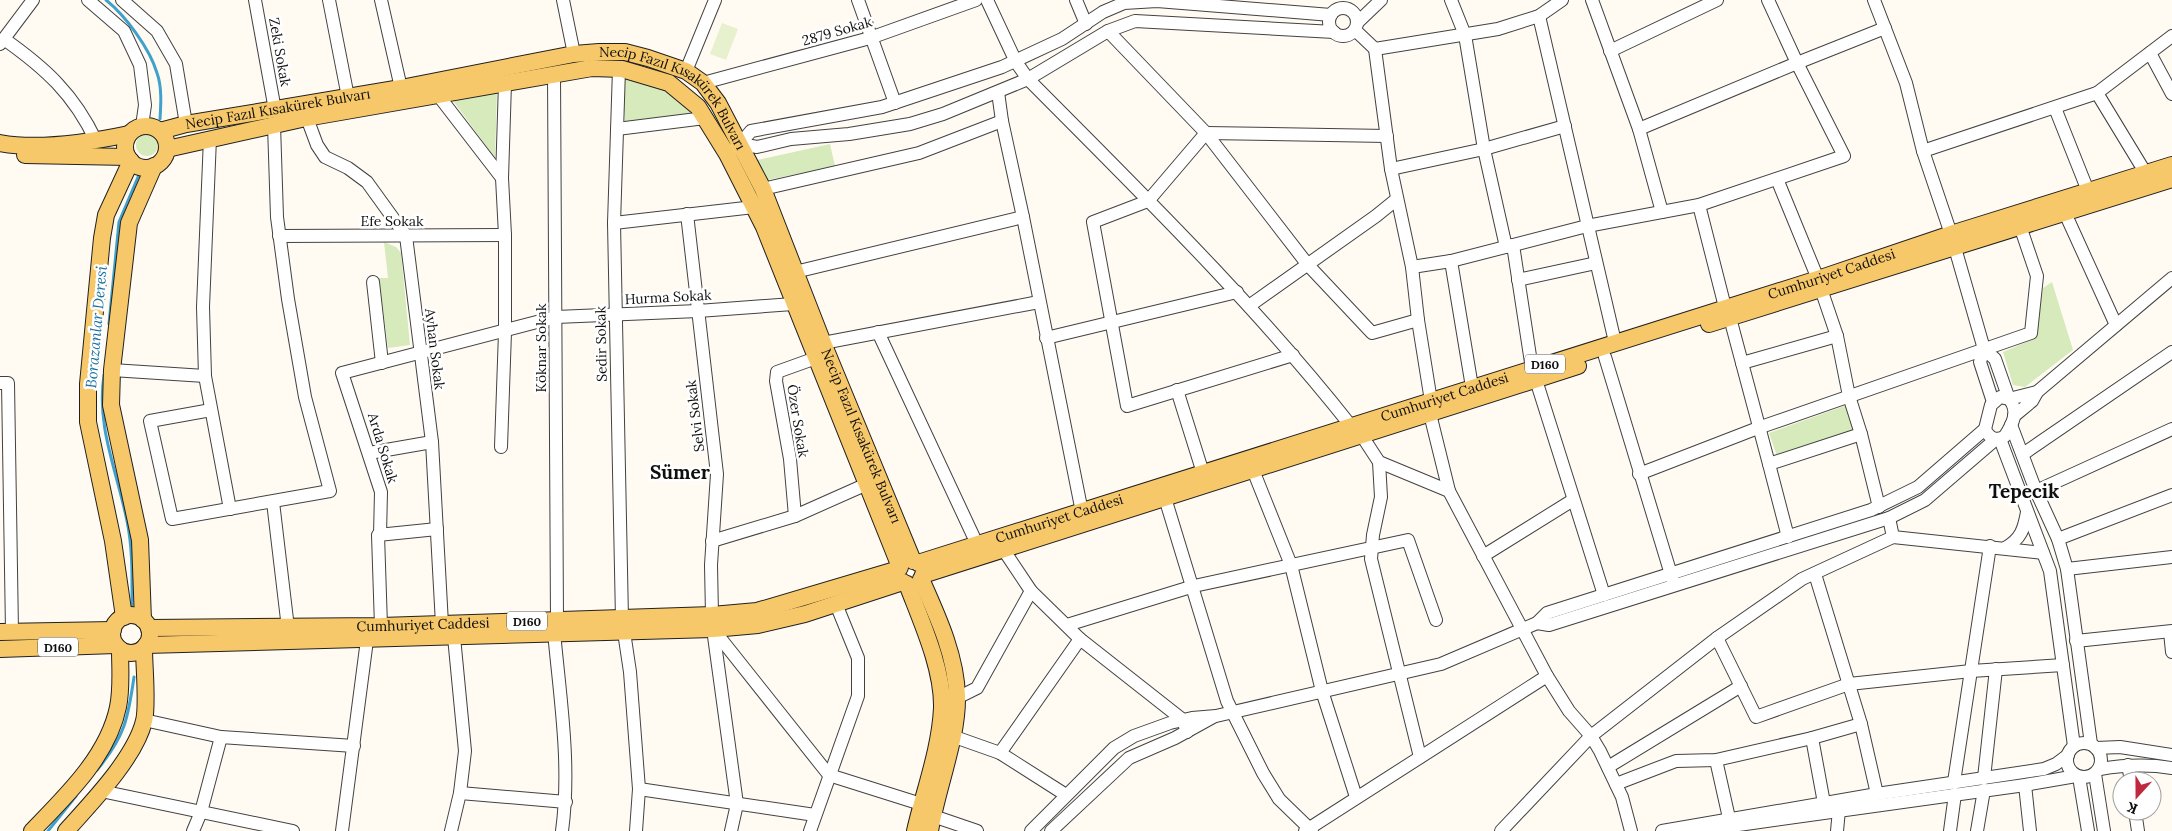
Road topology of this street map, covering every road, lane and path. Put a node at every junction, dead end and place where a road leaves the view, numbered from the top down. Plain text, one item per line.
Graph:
1 (33, 0) edge
2 (88, 0) edge
3 (122, 0) edge
4 (255, 0) edge
5 (329, 0) edge
6 (381, 0) edge
7 (563, 0) edge
8 (715, 0) edge
9 (858, 0) edge
10 (976, 0) edge
11 (987, 0) edge
12 (1076, 0) edge
13 (1157, 0) edge
14 (1381, 0) edge
15 (1452, 0) edge
16 (1562, 0) edge
17 (1592, 0) edge
18 (1717, 0) edge
19 (1768, 0) edge
20 (1874, 0) edge
21 (1211, 2) edge
22 (1352, 4) edge
23 (1331, 15) junction
24 (1539, 16) junction
25 (1086, 24) junction
26 (1356, 26) junction
27 (1885, 28) junction
28 (1108, 31) junction
29 (1334, 32) junction
30 (1465, 35) junction
31 (2172, 36) edge
32 (870, 38) junction
33 (1, 42) edge
34 (1375, 49) junction
35 (1610, 51) junction
36 (574, 54) junction
37 (2150, 54) junction
38 (1016, 62) junction
39 (1797, 63) junction
40 (619, 69) junction
41 (686, 71) junction
42 (554, 75) junction
43 (1028, 79) junction
44 (505, 83) junction
45 (702, 83) junction
46 (401, 88) junction
47 (998, 92) junction
48 (2097, 93) junction
49 (2172, 94) edge
50 (438, 95) junction
51 (348, 97) junction
52 (894, 103) junction
53 (2055, 108) junction
54 (304, 111) junction
55 (275, 117) junction
56 (705, 118) junction
57 (1002, 121) junction
58 (186, 124) junction
59 (1565, 126) junction
60 (617, 129) junction
61 (1640, 129) junction
62 (136, 130) junction
63 (160, 131) junction
64 (1206, 132) junction
65 (1387, 136) junction
66 (210, 138) junction
67 (96, 141) junction
68 (0, 143) edge
69 (167, 148) junction
70 (734, 149) junction
71 (1484, 149) junction
72 (1923, 151) junction
73 (0, 154) edge
74 (129, 159) junction
75 (2172, 165) edge
76 (154, 166) junction
77 (1391, 169) junction
78 (2145, 172) junction
79 (502, 178) junction
80 (1776, 179) junction
81 (2172, 179) edge
82 (763, 189) junction
83 (2088, 191) junction
84 (1397, 199) junction
85 (1148, 201) junction
86 (1699, 205) junction
87 (754, 207) junction
88 (1662, 212) junction
89 (2065, 213) junction
90 (687, 214) junction
91 (1024, 217) junction
92 (614, 223) junction
93 (1587, 226) junction
94 (2020, 226) junction
95 (505, 235) junction
96 (279, 236) junction
97 (406, 236) junction
98 (1953, 240) junction
99 (1510, 246) junction
100 (1451, 261) junction
101 (1596, 263) junction
102 (1308, 264) junction
103 (1412, 267) junction
104 (795, 272) junction
105 (1518, 280) junction
106 (2171, 281) edge
107 (373, 282) dead end
108 (1820, 284) junction
109 (1237, 292) junction
110 (1039, 302) junction
111 (793, 304) junction
112 (1249, 306) junction
113 (698, 311) junction
114 (1728, 313) junction
115 (615, 315) junction
116 (556, 317) junction
117 (1418, 320) junction
118 (1113, 324) junction
119 (2116, 325) junction
120 (505, 332) junction
121 (878, 332) junction
122 (1837, 336) junction
123 (1046, 338) junction
124 (1615, 342) junction
125 (823, 343) junction
126 (1984, 349) junction
127 (2172, 352) edge
128 (421, 353) junction
129 (1293, 354) junction
130 (1605, 357) junction
131 (816, 358) junction
132 (382, 363) junction
133 (1742, 363) junction
134 (112, 370) junction
135 (342, 373) joint
136 (1534, 374) junction
137 (205, 376) junction
138 (4, 383) edge
139 (1472, 387) junction
140 (1178, 390) junction
141 (2037, 392) junction
142 (1849, 396) junction
143 (2008, 399) junction
144 (1993, 402) junction
145 (1430, 407) junction
146 (211, 410) junction
147 (2013, 421) junction
148 (1758, 428) junction
149 (1985, 429) junction
150 (2172, 429) edge
151 (1356, 431) junction
152 (1861, 434) junction
153 (1998, 439) junction
154 (432, 442) junction
155 (500, 447) dead end
156 (370, 453) junction
157 (2023, 454) junction
158 (1380, 462) junction
159 (1769, 464) junction
160 (1253, 470) junction
161 (1203, 473) junction
162 (1640, 474) junction
163 (867, 484) junction
164 (1449, 491) junction
165 (2036, 491) junction
166 (2172, 495) edge
167 (1166, 498) junction
168 (1573, 500) junction
169 (273, 502) junction
170 (1879, 507) junction
171 (230, 509) junction
172 (1082, 512) junction
173 (2027, 512) junction
174 (795, 516) junction
175 (1889, 518) junction
176 (437, 529) junction
177 (380, 535) junction
178 (1788, 536) junction
179 (1893, 537) junction
180 (2058, 539) junction
181 (712, 541) junction
182 (977, 544) junction
183 (1990, 546) junction
184 (1372, 548) junction
185 (2005, 548) junction
186 (1003, 549) junction
187 (2043, 553) junction
188 (1483, 556) junction
189 (2172, 557) edge
190 (1291, 565) junction
191 (2067, 569) junction
192 (910, 572) junction
193 (1670, 574) junction
194 (1815, 574) junction
195 (1194, 586) junction
196 (1676, 587) junction
197 (1031, 591) junction
198 (1604, 595) junction
199 (836, 604) junction
200 (124, 617) junction
201 (1436, 620) dead end
202 (712, 622) junction
203 (1537, 623) junction
204 (146, 624) junction
205 (442, 624) junction
206 (623, 625) junction
207 (1067, 625) junction
208 (381, 626) junction
209 (555, 626) junction
210 (288, 628) junction
211 (1522, 629) junction
212 (6, 632) edge
213 (2171, 632) edge
214 (454, 637) junction
215 (1717, 638) junction
216 (1080, 639) junction
217 (367, 640) junction
218 (117, 641) junction
219 (2076, 641) junction
220 (145, 646) junction
221 (0, 649) edge
222 (2172, 652) edge
223 (2063, 664) junction
224 (1996, 669) junction
225 (1971, 671) junction
226 (1400, 674) junction
227 (1547, 676) junction
228 (1849, 684) junction
229 (1741, 686) junction
230 (1322, 691) junction
231 (957, 698) junction
232 (1232, 712) junction
233 (144, 720) junction
234 (1860, 724) junction
235 (1185, 726) junction
236 (952, 736) junction
237 (1592, 736) junction
238 (221, 737) junction
239 (1812, 738) junction
240 (354, 746) junction
241 (2094, 746) junction
242 (2071, 751) junction
243 (1000, 753) junction
244 (2172, 755) edge
245 (1420, 757) junction
246 (1716, 760) junction
247 (2128, 765) junction
248 (1608, 767) junction
249 (2172, 768) edge
250 (2129, 771) edge
251 (2097, 772) junction
252 (829, 776) junction
253 (2078, 776) junction
254 (1616, 784) junction
255 (1984, 784) junction
256 (2025, 785) junction
257 (1955, 788) junction
258 (639, 789) junction
259 (101, 791) junction
260 (460, 792) junction
261 (1877, 794) junction
262 (1066, 795) junction
263 (1356, 797) junction
264 (566, 802) junction
265 (1824, 802) junction
266 (737, 804) junction
267 (921, 804) junction
268 (1839, 810) junction
269 (201, 812) junction
270 (816, 815) junction
271 (1729, 818) junction
272 (932, 824) edge
273 (1747, 828) edge
274 (1309, 830) edge
275 (32, 831) edge
276 (66, 831) edge
277 (193, 831) edge
278 (293, 831) edge
279 (342, 831) edge
280 (451, 831) edge
281 (562, 831) edge
282 (636, 831) edge
283 (731, 831) edge
284 (810, 831) edge
285 (915, 831) edge
286 (977, 831) edge
287 (1031, 831) edge
288 (1051, 831) edge
289 (1501, 831) edge
290 (1631, 831) edge
291 (1662, 831) edge
292 (1696, 831) edge
293 (1837, 831) edge
294 (1950, 831) edge
295 (1977, 831) edge
296 (2030, 831) edge
297 (2088, 831) edge
298 (2104, 831) edge

1 - 33 street
2 - 62 street
3 - 58 street
4 - 55 street, Zeki Sokak
5 - 51 street
6 - 46 street
7 - 36 street
8 - 41 street
9 - 32 street
10 - 32 street, 2879 Sokak
11 - 38 street
12 - 25 street
13 - 21 street
13 - 25 street
14 - 26 street
15 - 30 street
16 - 24 street
17 - 35 street
18 - 35 street
19 - 39 street
20 - 27 street
21 - 23 street
22 - 23 street
22 - 26 street
23 - 29 street
24 - 30 street
24 - 59 street
25 - 38 street
26 - 29 street
26 - 34 street
27 - 39 street
27 - 72 street
28 - 29 street
28 - 43 street
28 - 64 street
30 - 34 street
30 - 71 street
31 - 37 street
32 - 45 street, 2879 Sokak
32 - 52 street
33 - 67 street
34 - 65 street
35 - 61 street
36 - 41 main road, Necip Fazıl Kısakürek Bulvarı
36 - 46 main road, Necip Fazıl Kısakürek Bulvarı
37 - 48 street
37 - 49 street
38 - 43 street
38 - 52 street
39 - 61 street
39 - 80 street
40 - 42 main road, Necip Fazıl Kısakürek Bulvarı
40 - 56 main road, Necip Fazıl Kısakürek Bulvarı
40 - 60 street, Sedir Sokak
41 - 45 main road, Necip Fazıl Kısakürek Bulvarı
42 - 44 main road, Necip Fazıl Kısakürek Bulvarı
42 - 116 street, Köknar Sokak
43 - 47 street
43 - 85 street
44 - 50 main road, Necip Fazıl Kısakürek Bulvarı
44 - 79 street
45 - 70 main road, Necip Fazıl Kısakürek Bulvarı
46 - 51 main road, Necip Fazıl Kısakürek Bulvarı
47 - 57 street
47 - 70 street
48 - 53 street
48 - 78 street
50 - 54 main road, Necip Fazıl Kısakürek Bulvarı
50 - 79 street
51 - 54 main road, Necip Fazıl Kısakürek Bulvarı
52 - 70 street
53 - 72 street
53 - 83 street
54 - 55 main road, Necip Fazıl Kısakürek Bulvarı
54 - 97 street, Ayhan Sokak
55 - 58 main road, Necip Fazıl Kısakürek Bulvarı
55 - 66 main road, Necip Fazıl Kısakürek Bulvarı
55 - 96 street, Zeki Sokak
56 - 60 street
56 - 70 main road, Necip Fazıl Kısakürek Bulvarı
57 - 82 street
57 - 91 street
58 - 63 main road, Necip Fazıl Kısakürek Bulvarı
59 - 71 street
59 - 93 street
60 - 92 street, Sedir Sokak
61 - 88 street
62 - 63 main road
62 - 67 main road
62 - 74 main road
63 - 69 main road
64 - 65 street
64 - 85 street
64 - 102 street
65 - 77 street
66 - 69 main road, Necip Fazıl Kısakürek Bulvarı
66 - 137 street
67 - 68 main road
69 - 76 main road
70 - 82 main road, Necip Fazıl Kısakürek Bulvarı
70 - 87 main road, Necip Fazıl Kısakürek Bulvarı
71 - 77 street
71 - 99 street
72 - 98 street
73 - 74 main road
74 - 76 main road
74 - 200 main road
75 - 78 main road, Cumhuriyet Caddesi / D160
76 - 134 main road
77 - 84 street
78 - 83 main road, Cumhuriyet Caddesi / D160
79 - 95 street
80 - 86 street
80 - 108 street
81 - 89 main road, Cumhuriyet Caddesi / D160
82 - 104 main road, Necip Fazıl Kısakürek Bulvarı
83 - 98 main road, Cumhuriyet Caddesi / D160
84 - 102 street
84 - 103 street
85 - 109 street
85 - 118 street
86 - 88 street
86 - 114 street
87 - 90 street
87 - 111 main road, Necip Fazıl Kısakürek Bulvarı
88 - 93 street
89 - 94 main road, Cumhuriyet Caddesi / D160
89 - 119 street
90 - 92 street
90 - 113 street, Selvi Sokak
91 - 104 street
91 - 110 street
92 - 115 street, Sedir Sokak
93 - 99 street
93 - 101 street
94 - 98 main road, Cumhuriyet Caddesi / D160
94 - 126 street
95 - 97 street, Efe Sokak
95 - 120 street
96 - 97 street, Efe Sokak
96 - 169 street, Zeki Sokak
97 - 128 street, Ayhan Sokak
98 - 108 main road, Cumhuriyet Caddesi / D160
98 - 126 street
99 - 100 street
99 - 105 street
100 - 103 street
100 - 139 street
101 - 105 street
101 - 124 street
102 - 112 street
102 - 117 street
103 - 117 street
104 - 125 main road, Necip Fazıl Kısakürek Bulvarı
105 - 136 street
106 - 119 street
107 - 132 street
108 - 114 main road, Cumhuriyet Caddesi / D160
108 - 122 street
109 - 112 street
109 - 118 street
110 - 121 street
110 - 123 street
111 - 113 street, Hurma Sokak
111 - 131 main road, Necip Fazıl Kısakürek Bulvarı
112 - 129 street
113 - 115 street, Hurma Sokak
113 - 181 street, Selvi Sokak
114 - 124 main road, Cumhuriyet Caddesi / D160
114 - 130 main road, Cumhuriyet Caddesi / D160
114 - 133 street
115 - 116 street, Hurma Sokak
115 - 206 street, Sedir Sokak
116 - 120 street, Hurma Sokak
116 - 209 street, Köknar Sokak
117 - 145 street
118 - 123 street
118 - 140 street
119 - 141 street
120 - 128 street, Hurma Sokak
120 - 155 street
121 - 125 street
121 - 182 street
122 - 133 street
122 - 142 street
123 - 172 street
124 - 136 main road, Cumhuriyet Caddesi / D160
125 - 192 main road, Necip Fazıl Kısakürek Bulvarı
126 - 142 street
126 - 143 street
126 - 144 street
127 - 157 street
128 - 132 street, Hurma Sokak
128 - 154 street, Ayhan Sokak
129 - 140 street
129 - 151 street
130 - 136 main road, Cumhuriyet Caddesi / D160
130 - 162 street
131 - 163 main road, Necip Fazıl Kısakürek Bulvarı
131 - 174 street, Özer Sokak
132 - 135 street, Hurma Sokak
133 - 148 street
134 - 137 street
134 - 204 main road
135 - 156 street, Arda Sokak
136 - 139 main road, Cumhuriyet Caddesi / D160
136 - 145 main road, Cumhuriyet Caddesi / D160
136 - 168 street
137 - 146 street
138 - 212 street
139 - 145 main road, Cumhuriyet Caddesi / D160
140 - 161 street
141 - 143 street
141 - 147 street
142 - 148 street
142 - 152 street
143 - 144 street
143 - 147 street
144 - 149 street
145 - 151 main road, Cumhuriyet Caddesi / D160
145 - 164 street
146 - 171 street
146 - 171 street
147 - 153 street
147 - 157 street
148 - 159 street
148 - 162 street
149 - 153 street
149 - 170 street
150 - 165 street
151 - 158 street
151 - 160 main road, Cumhuriyet Caddesi / D160
151 - 161 main road, Cumhuriyet Caddesi / D160
152 - 159 street
152 - 170 street
153 - 173 street
153 - 175 street
154 - 156 street
154 - 176 street, Ayhan Sokak
156 - 177 street, Arda Sokak
157 - 165 street
158 - 164 street
158 - 184 street
159 - 178 street
160 - 167 main road, Cumhuriyet Caddesi / D160
160 - 190 street
161 - 172 main road, Cumhuriyet Caddesi / D160
162 - 193 street
163 - 174 street
163 - 192 main road, Necip Fazıl Kısakürek Bulvarı
164 - 188 street
165 - 180 street
166 - 180 street
167 - 186 main road, Cumhuriyet Caddesi / D160
167 - 195 street
168 - 188 street
168 - 198 street
169 - 171 street
169 - 210 street
170 - 178 street
172 - 182 main road, Cumhuriyet Caddesi / D160
173 - 185 street
173 - 187 street
174 - 181 street
175 - 179 street
175 - 196 street
176 - 177 street
176 - 205 street, Ayhan Sokak
177 - 208 street, Arda Sokak
178 - 193 street
179 - 183 street
179 - 194 street
180 - 191 street
181 - 202 street, Selvi Sokak
182 - 192 main road, Cumhuriyet Caddesi / D160
183 - 185 street
183 - 225 street
184 - 190 street
184 - 201 street
184 - 226 street
185 - 187 street
186 - 192 main road, Cumhuriyet Caddesi / D160
186 - 197 street
187 - 223 street
188 - 211 street
189 - 191 street
190 - 195 street
190 - 230 street
191 - 219 street
192 - 199 main road, Cumhuriyet Caddesi / D160
192 - 202 main road, Cumhuriyet Caddesi / D160
192 - 231 main road, Necip Fazıl Kısakürek Bulvarı
192 - 267 main road, Necip Fazıl Kısakürek Bulvarı
193 - 196 street
193 - 198 street
194 - 215 street
194 - 228 street
195 - 207 street
195 - 232 street
196 - 203 street
197 - 207 street
197 - 231 street
198 - 203 street
199 - 202 main road, Cumhuriyet Caddesi / D160
199 - 252 street
200 - 204 main road
200 - 218 main road
202 - 206 main road, Cumhuriyet Caddesi / D160
202 - 252 street
202 - 266 street, Selvi Sokak
203 - 211 street
204 - 210 main road, Cumhuriyet Caddesi / D160
204 - 220 main road
205 - 208 main road, Cumhuriyet Caddesi / D160
205 - 209 main road, Cumhuriyet Caddesi / D160
206 - 209 main road, Cumhuriyet Caddesi / D160
206 - 258 street, Sedir Sokak
207 - 216 street
208 - 210 main road, Cumhuriyet Caddesi / D160
209 - 214 main road, Cumhuriyet Caddesi / D160
209 - 264 street, Köknar Sokak
211 - 226 street
211 - 227 street
212 - 218 main road
213 - 219 street
213 - 222 street
214 - 217 main road, Cumhuriyet Caddesi / D160
214 - 260 street
215 - 229 street
215 - 237 street
216 - 235 street
216 - 243 street
217 - 220 main road, Cumhuriyet Caddesi
217 - 240 street
218 - 220 main road
218 - 221 main road, D160
218 - 275 main road
219 - 241 street
220 - 233 main road
223 - 224 street
223 - 242 street
224 - 225 street
224 - 255 street
225 - 228 street
225 - 257 street
226 - 230 street
226 - 245 street
227 - 237 street
227 - 245 street
228 - 229 street
228 - 234 street
229 - 248 street
230 - 232 street
230 - 263 street
231 - 236 main road, Necip Fazıl Kısakürek Bulvarı
232 - 235 street
232 - 274 street
233 - 238 street
233 - 259 main road
234 - 239 street
234 - 261 street
235 - 262 street
235 - 288 street
236 - 243 street
236 - 272 main road, Necip Fazıl Kısakürek Bulvarı
237 - 248 street
237 - 289 street
238 - 240 street
238 - 269 street
239 - 246 street
239 - 265 street
240 - 279 street
241 - 242 street
241 - 244 street
241 - 251 street
242 - 253 street
242 - 255 street
243 - 262 street
245 - 263 street
246 - 254 street
246 - 271 street
247 - 249 street
247 - 250 street
247 - 251 street
248 - 254 street
251 - 253 street
251 - 298 street
252 - 267 street
252 - 270 street
253 - 256 street
253 - 297 street
254 - 290 street
255 - 256 street
255 - 257 street
255 - 295 street
256 - 296 street
257 - 261 street
257 - 268 street
257 - 294 street
258 - 266 street
258 - 282 street, Sedir Sokak
259 - 269 street
259 - 276 main road
260 - 264 street
260 - 280 street
261 - 265 street
262 - 287 street
263 - 274 street
264 - 281 street, Köknar Sokak
265 - 271 street
266 - 270 street
266 - 283 street
267 - 285 main road, Necip Fazıl Kısakürek Bulvarı
268 - 273 street
268 - 293 street
269 - 277 street
269 - 278 street
270 - 284 street
271 - 291 street
272 - 286 street
273 - 292 street

